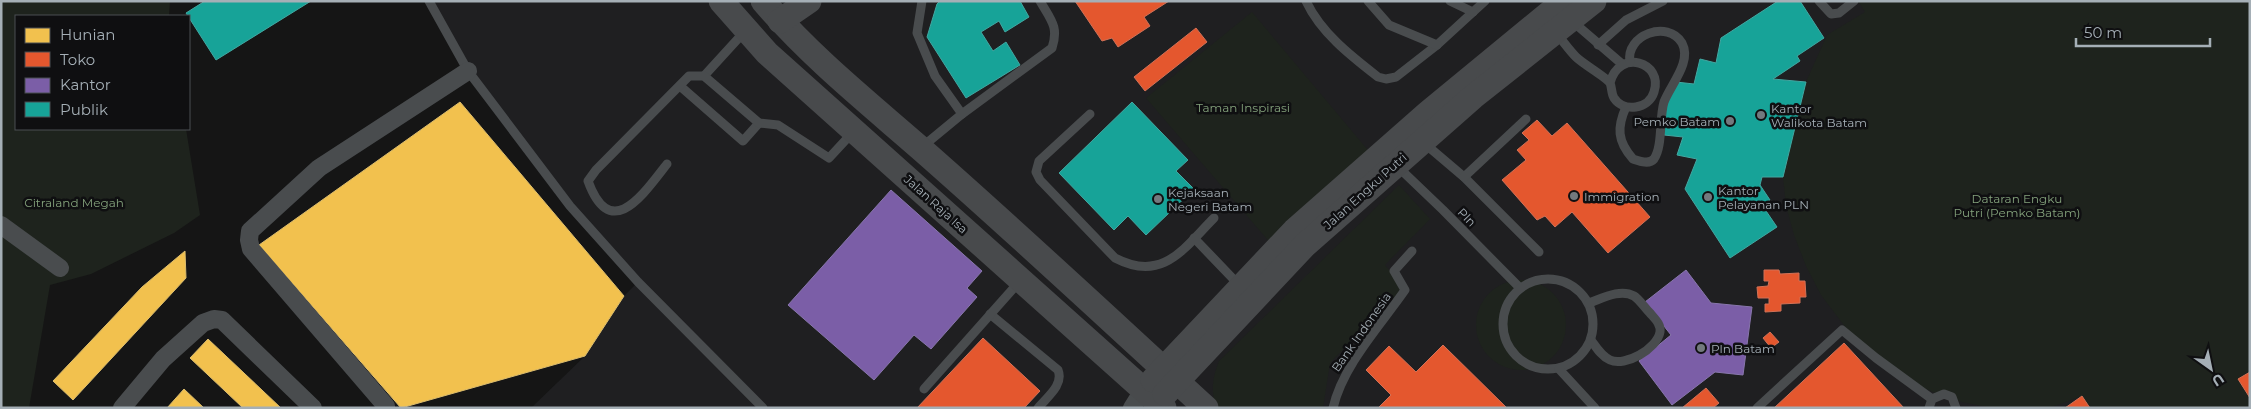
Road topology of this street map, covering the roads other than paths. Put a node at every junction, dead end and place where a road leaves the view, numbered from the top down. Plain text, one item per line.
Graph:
1 (429, 1) edge
2 (721, 1) edge
3 (763, 1) edge
4 (809, 1) edge
5 (922, 1) edge
6 (1040, 1) edge
7 (1306, 1) edge
8 (1368, 1) edge
9 (1450, 1) edge
10 (1485, 1) edge
11 (1594, 1) edge
12 (1663, 1) edge
13 (1819, 1) edge
14 (1854, 1) edge
15 (1473, 12) junction
16 (1557, 16) edge
17 (780, 21) junction
18 (747, 30) junction
19 (1437, 45) junction
20 (1598, 45) junction
21 (1626, 63) junction
22 (468, 71) junction
23 (704, 76) junction
24 (1610, 83) junction
25 (680, 86) junction
26 (1626, 107) junction
27 (962, 114) junction
28 (1090, 114) dead end
29 (1526, 119) dead end
30 (759, 123) junction
31 (854, 131) junction
32 (1422, 141) junction
33 (920, 148) junction
34 (667, 164) dead end
35 (1395, 164) junction
36 (1464, 177) junction
37 (1214, 218) dead end
38 (1, 225) edge
39 (1194, 238) junction
40 (1412, 251) dead end
41 (1539, 252) dead end
42 (60, 268) dead end
43 (1021, 280) junction
44 (1240, 287) junction
45 (1520, 288) junction
46 (1589, 304) junction
47 (990, 314) junction
48 (1591, 340) junction
49 (1559, 369) junction
50 (1170, 375) junction
51 (924, 390) dead end
52 (1148, 403) edge
53 (1930, 403) edge
54 (386, 406) dead end
55 (122, 408) edge
56 (313, 408) edge
57 (763, 408) edge
58 (1038, 408) edge
59 (1206, 408) edge
60 (1334, 408) edge
61 (1594, 408) edge
62 (1757, 408) edge
63 (1956, 408) edge

1 - 22 lane
2 - 18 main road, Jalan Raja Isa
3 - 17 main road
4 - 17 main road
5 - 27 lane
6 - 27 lane
7 - 19 lane
8 - 19 lane
9 - 15 lane
10 - 15 lane
11 - 16 main road, Jalan Engku Putri
12 - 20 lane
13 - 14 lane
15 - 19 lane
16 - 20 lane
16 - 24 lane
16 - 32 main road, Jalan Engku Putri
16 - 44 main road, Jalan Engku Putri
17 - 33 main road
18 - 23 lane
18 - 31 main road, Jalan Raja Isa
20 - 21 lane
21 - 24 lane
21 - 26 lane
21 - 26 lane
22 - 54 street
22 - 57 lane
23 - 25 lane
23 - 30 lane
24 - 26 lane
25 - 30 lane
25 - 34 lane
27 - 33 lane
28 - 39 lane
29 - 36 lane
30 - 31 lane
31 - 43 main road, Jalan Raja Isa
32 - 35 main road, Jalan Engku Putri
32 - 36 lane
33 - 50 main road
35 - 45 lane, Pln
35 - 50 main road, Jalan Engku Putri
36 - 41 lane
37 - 39 lane
38 - 42 street
39 - 44 lane
40 - 60 lane, Bank Indonesia
43 - 47 lane
43 - 52 main road, Jalan Raja Isa
44 - 50 main road, Jalan Engku Putri
45 - 46 lane
45 - 49 lane
46 - 48 lane
46 - 48 lane
47 - 51 lane
47 - 58 lane
48 - 49 lane
49 - 61 lane
50 - 52 main road, Jalan Engku Putri
50 - 59 main road
53 - 62 lane
53 - 63 lane
55 - 56 street

